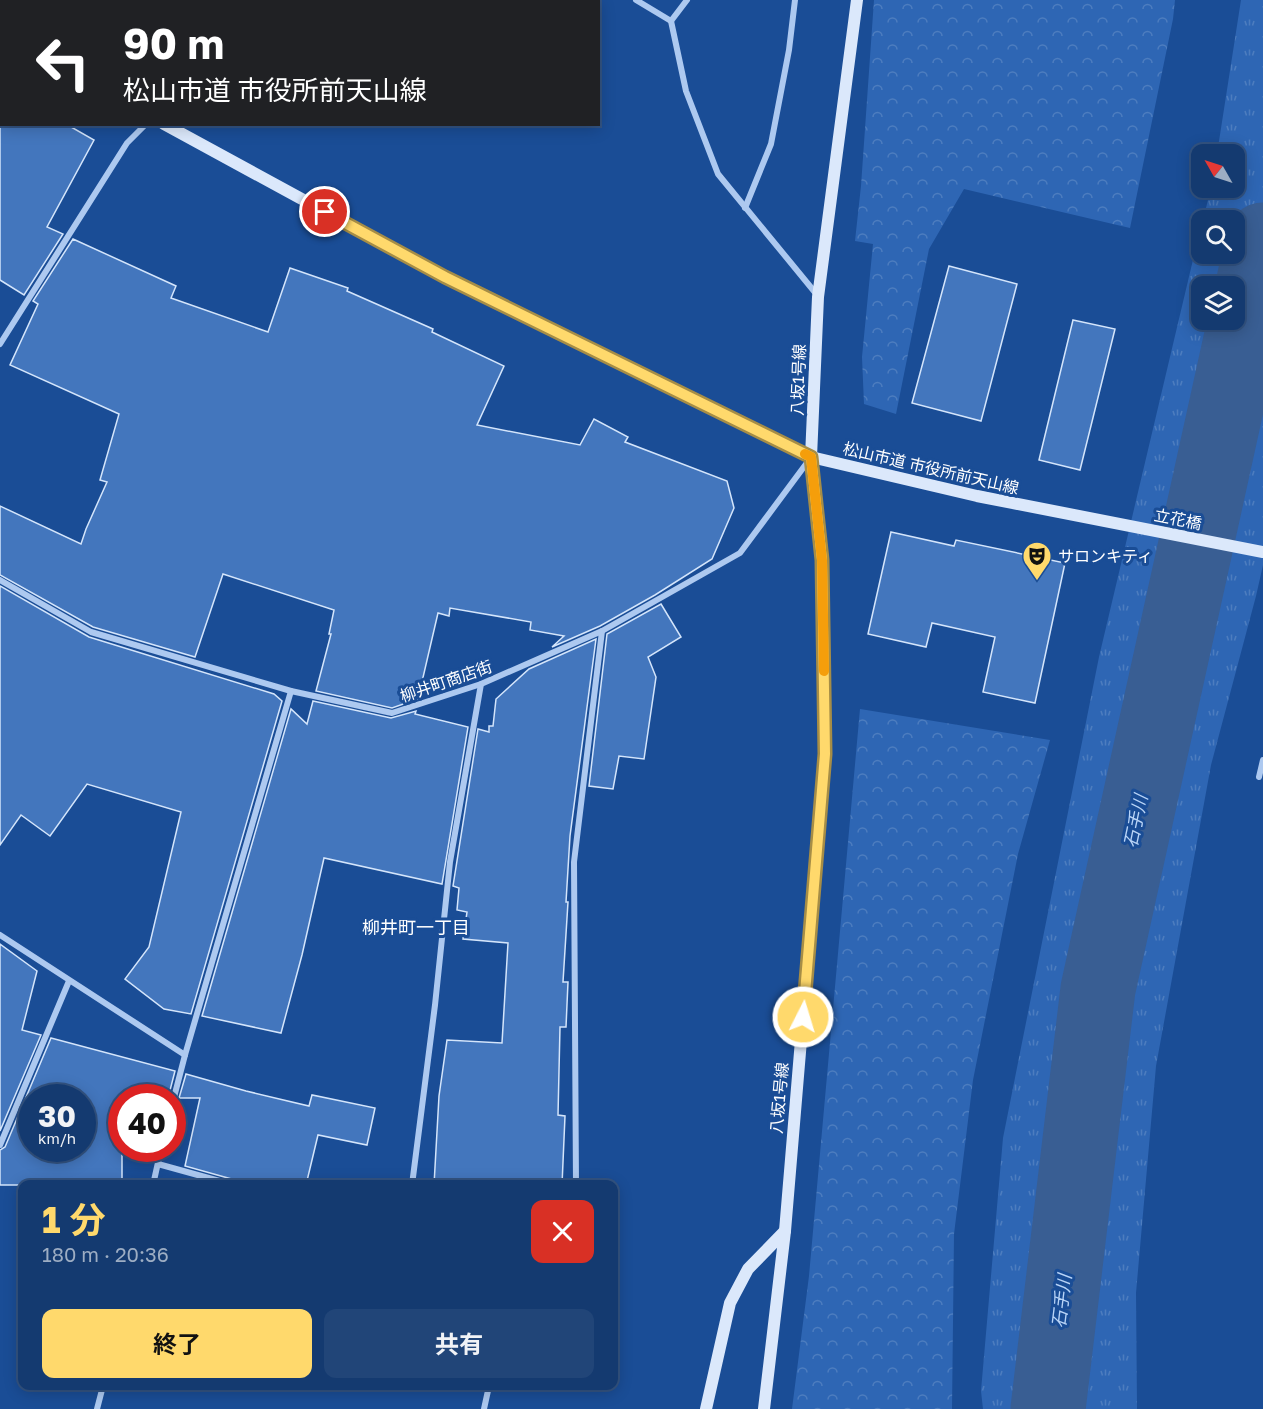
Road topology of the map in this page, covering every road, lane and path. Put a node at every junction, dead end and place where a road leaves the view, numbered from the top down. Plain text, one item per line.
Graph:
1 (636, 0) edge
2 (687, 0) edge
3 (795, 0) edge
4 (857, 0) edge
5 (670, 21) junction
6 (144, 126) edge
7 (168, 126) edge
8 (745, 208) junction
9 (818, 297) junction
10 (0, 344) edge
11 (811, 457) junction
12 (1088, 519) joint
13 (1263, 552) edge
14 (0, 580) edge
15 (602, 631) junction
16 (481, 684) junction
17 (291, 691) junction
18 (1263, 760) edge
19 (1259, 777) dead end
20 (0, 935) edge
21 (69, 981) junction
22 (185, 1055) junction
23 (177, 1084) edge
24 (0, 1145) edge
25 (158, 1164) joint
26 (154, 1180) edge
27 (216, 1180) edge
28 (413, 1180) edge
29 (576, 1180) edge
30 (785, 1231) junction
31 (102, 1390) edge
32 (488, 1390) edge
33 (97, 1409) edge
34 (484, 1409) edge
35 (706, 1409) edge
36 (764, 1409) edge

1 - 5 street
2 - 5 street
3 - 8 street
4 - 9 street, 八坂1号線
5 - 8 street
6 - 10 street
7 - 11 street, 松山市道 市役所前天山線
8 - 9 street
9 - 11 street, 八坂1号線
11 - 12 street, 松山市道 市役所前天山線
11 - 15 street, 柳井町商店街
11 - 30 street, 八坂1号線
12 - 13 street, 立花橋
14 - 17 street, 柳井町商店街
15 - 16 street, 柳井町商店街
15 - 29 street
16 - 17 street, 柳井町商店街
16 - 28 street
17 - 22 street
18 - 19 street
20 - 21 street
21 - 22 street
21 - 24 street
22 - 23 street
25 - 26 street
25 - 27 street
30 - 35 street
30 - 36 street, 八坂1号線
31 - 33 street
32 - 34 street

